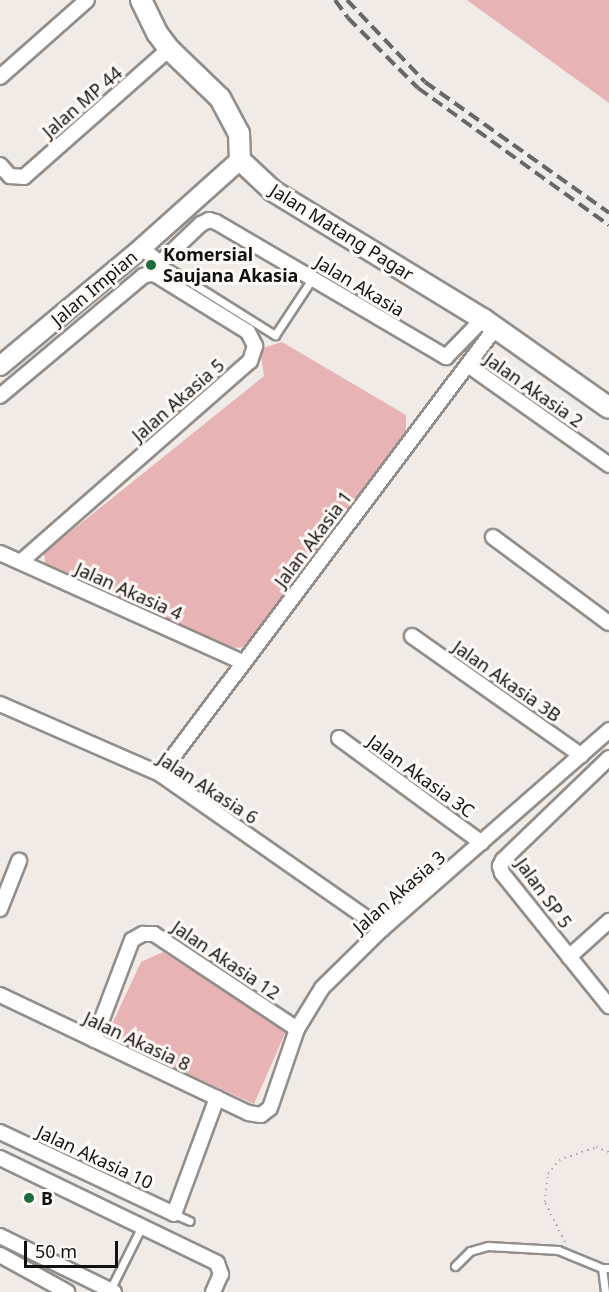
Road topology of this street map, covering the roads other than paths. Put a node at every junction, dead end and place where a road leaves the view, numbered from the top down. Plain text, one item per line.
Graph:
1 (87, 0) edge
2 (141, 0) edge
3 (169, 49) junction
4 (0, 77) edge
5 (240, 160) junction
6 (0, 165) edge
7 (142, 248) junction
8 (160, 263) junction
9 (312, 279) junction
10 (489, 323) junction
11 (468, 365) junction
12 (0, 366) edge
13 (0, 396) edge
14 (609, 408) edge
15 (609, 465) edge
16 (493, 537) dead end
17 (0, 553) edge
18 (20, 562) junction
19 (609, 623) edge
20 (412, 636) dead end
21 (243, 662) junction
22 (0, 704) edge
23 (609, 730) edge
24 (339, 738) dead end
25 (581, 755) junction
26 (609, 758) edge
27 (160, 774) junction
28 (482, 843) junction
29 (20, 861) dead end
30 (0, 909) edge
31 (609, 921) edge
32 (382, 929) junction
33 (568, 957) junction
34 (0, 994) edge
35 (609, 1006) edge
36 (297, 1029) junction
37 (94, 1040) junction
38 (217, 1098) junction
39 (261, 1114) joint
40 (0, 1132) edge
41 (0, 1158) edge
42 (174, 1214) junction
43 (190, 1221) dead end
44 (141, 1228) junction
45 (0, 1236) edge
46 (0, 1255) edge
47 (455, 1266) dead end
48 (606, 1268) edge
49 (110, 1291) edge
50 (67, 1292) edge
51 (213, 1292) edge
52 (605, 1292) edge

1 - 4 street
2 - 3 main road
3 - 5 main road
3 - 6 street, Jalan MP 44
5 - 7 street, Jalan Impian
5 - 10 main road, Jalan Matang Pagar
7 - 8 street
7 - 12 street, Jalan Impian
8 - 9 street, Jalan Akasia
8 - 9 lane
9 - 10 street, Jalan Akasia
10 - 11 street, Jalan Akasia 1
10 - 14 main road, Jalan Matang Pagar
11 - 15 street, Jalan Akasia 2
11 - 21 street, Jalan Akasia 1
13 - 18 street, Jalan Akasia 5
16 - 19 street
17 - 18 street, Jalan Akasia 4
18 - 21 street, Jalan Akasia 4
20 - 25 street, Jalan Akasia 3B
21 - 27 street, Jalan Akasia 1
22 - 27 street, Jalan Akasia 6
23 - 25 street, Jalan Akasia 3
24 - 28 street, Jalan Akasia 3C
25 - 28 street, Jalan Akasia 3
26 - 33 street, Jalan SP 5
27 - 32 street, Jalan Akasia 6
28 - 32 street, Jalan Akasia 3
29 - 30 street
31 - 33 street
32 - 36 street, Jalan Akasia 3
33 - 35 street, Jalan SP 5
34 - 37 street, Jalan Akasia 8
36 - 37 street, Jalan Akasia 12
36 - 39 street, Jalan Akasia 3
37 - 38 street, Jalan Akasia 8
38 - 39 street, Jalan Akasia 8
38 - 42 street
40 - 42 street, Jalan Akasia 10
41 - 44 street
42 - 43 lane
44 - 49 lane
44 - 51 street
45 - 49 street
46 - 50 street
47 - 48 lane
48 - 52 lane

